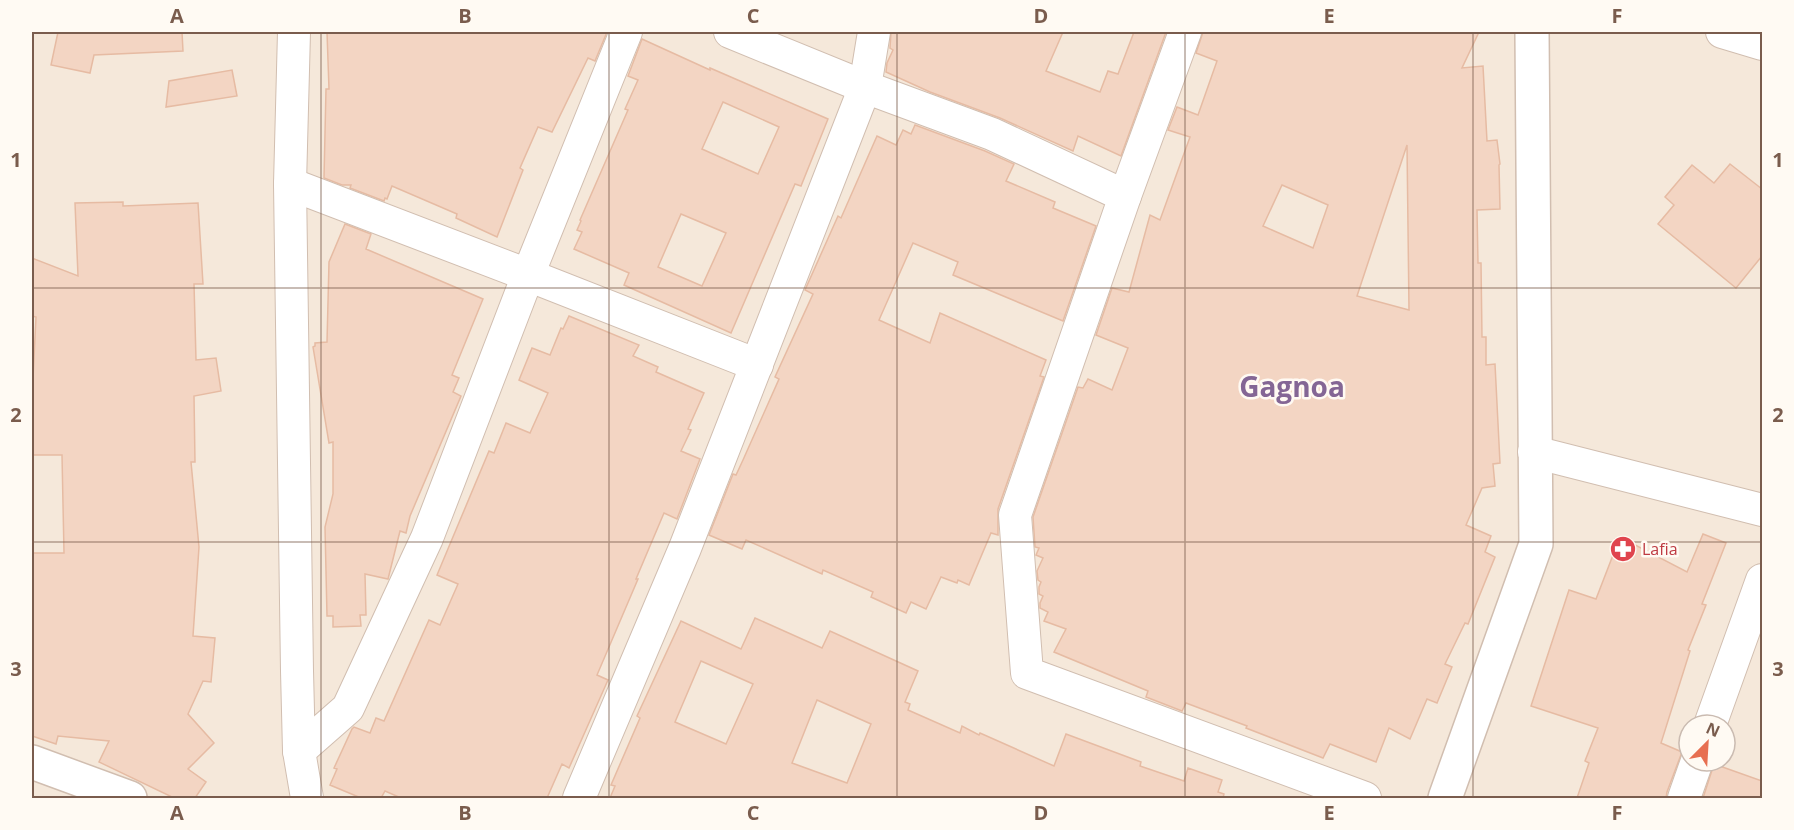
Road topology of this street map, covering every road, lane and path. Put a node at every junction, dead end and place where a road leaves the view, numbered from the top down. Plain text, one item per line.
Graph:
1 (294, 32) edge
2 (626, 32) edge
3 (730, 32) edge
4 (874, 32) edge
5 (1185, 32) edge
6 (1532, 32) edge
7 (1722, 32) edge
8 (1762, 44) edge
9 (865, 87) junction
10 (290, 184) junction
11 (1125, 196) junction
12 (528, 275) junction
13 (757, 365) junction
14 (1534, 452) junction
15 (1762, 510) edge
16 (1762, 580) edge
17 (1714, 713) edge
18 (298, 751) junction
19 (32, 762) edge
20 (1693, 773) edge
21 (130, 798) edge
22 (307, 798) edge
23 (579, 798) edge
24 (1365, 798) edge
25 (1445, 798) edge
26 (1684, 798) edge

1 - 10 street
2 - 12 street
3 - 9 street
4 - 9 street
5 - 11 street
6 - 14 street
7 - 8 street
9 - 11 street
9 - 13 street
10 - 12 street
10 - 18 street
11 - 24 street
12 - 13 street
12 - 18 street
13 - 23 street
14 - 15 street
14 - 25 street
16 - 17 street
18 - 22 street
19 - 21 street
20 - 26 street

